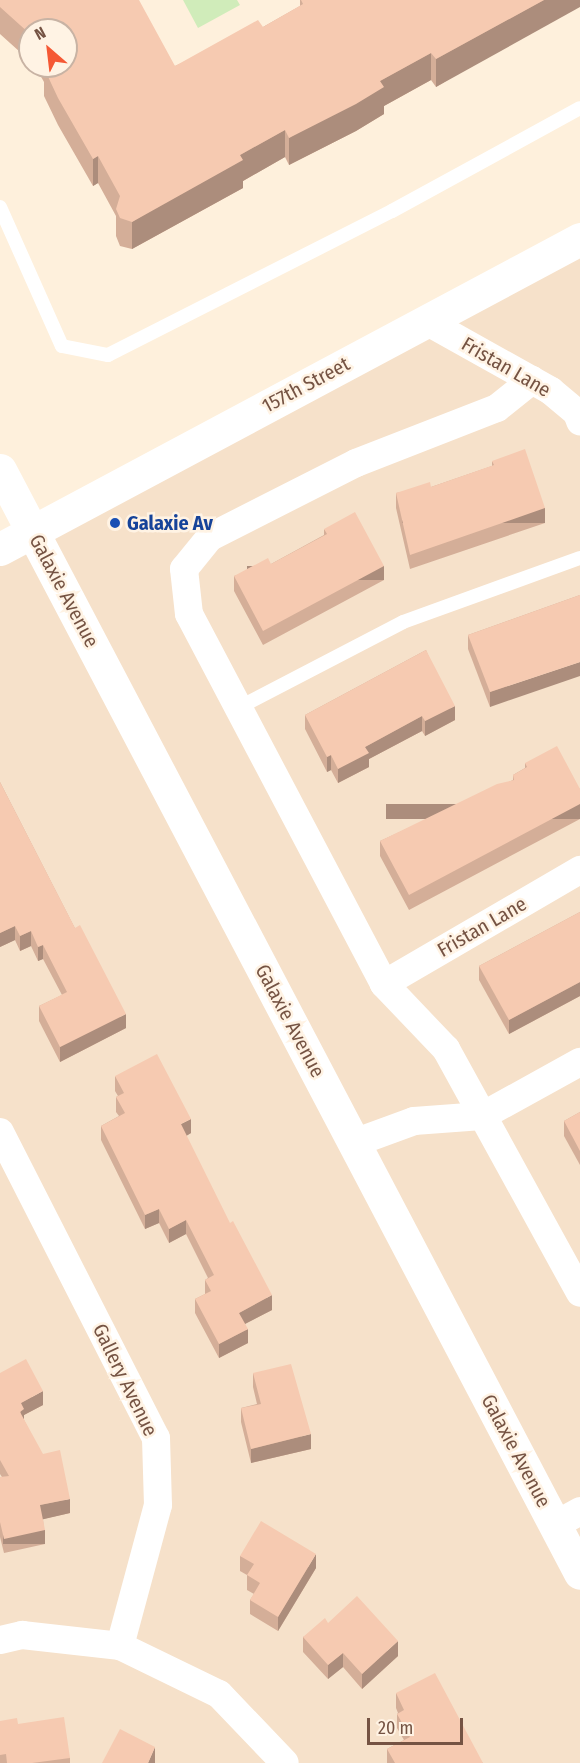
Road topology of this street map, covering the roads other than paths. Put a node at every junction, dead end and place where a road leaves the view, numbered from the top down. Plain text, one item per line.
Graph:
1 (580, 108) edge
2 (0, 207) edge
3 (580, 238) edge
4 (426, 321) junction
5 (532, 380) junction
6 (580, 421) edge
7 (0, 470) edge
8 (32, 531) junction
9 (0, 549) edge
10 (580, 558) edge
11 (236, 709) junction
12 (580, 870) edge
13 (384, 984) junction
14 (580, 1062) edge
15 (482, 1116) junction
16 (0, 1132) edge
17 (354, 1143) junction
18 (580, 1293) edge
19 (568, 1518) edge
20 (580, 1573) edge
21 (0, 1640) edge
22 (120, 1646) junction
23 (285, 1763) edge

1 - 2 lane
3 - 4 street, 157th Street
4 - 5 street, Fristan Lane
4 - 8 street, 157th Street
5 - 6 street, Fristan Lane
5 - 11 street
7 - 8 street, Galaxie Avenue
8 - 9 street, 157th Street
8 - 17 street, Galaxie Avenue
10 - 11 lane
11 - 13 street
12 - 13 street, Fristan Lane
13 - 15 street
14 - 15 street
15 - 17 street
15 - 18 street
16 - 22 street, Gallery Avenue
17 - 19 street, Galaxie Avenue
19 - 20 street, Galaxie Avenue
21 - 22 street
22 - 23 street

